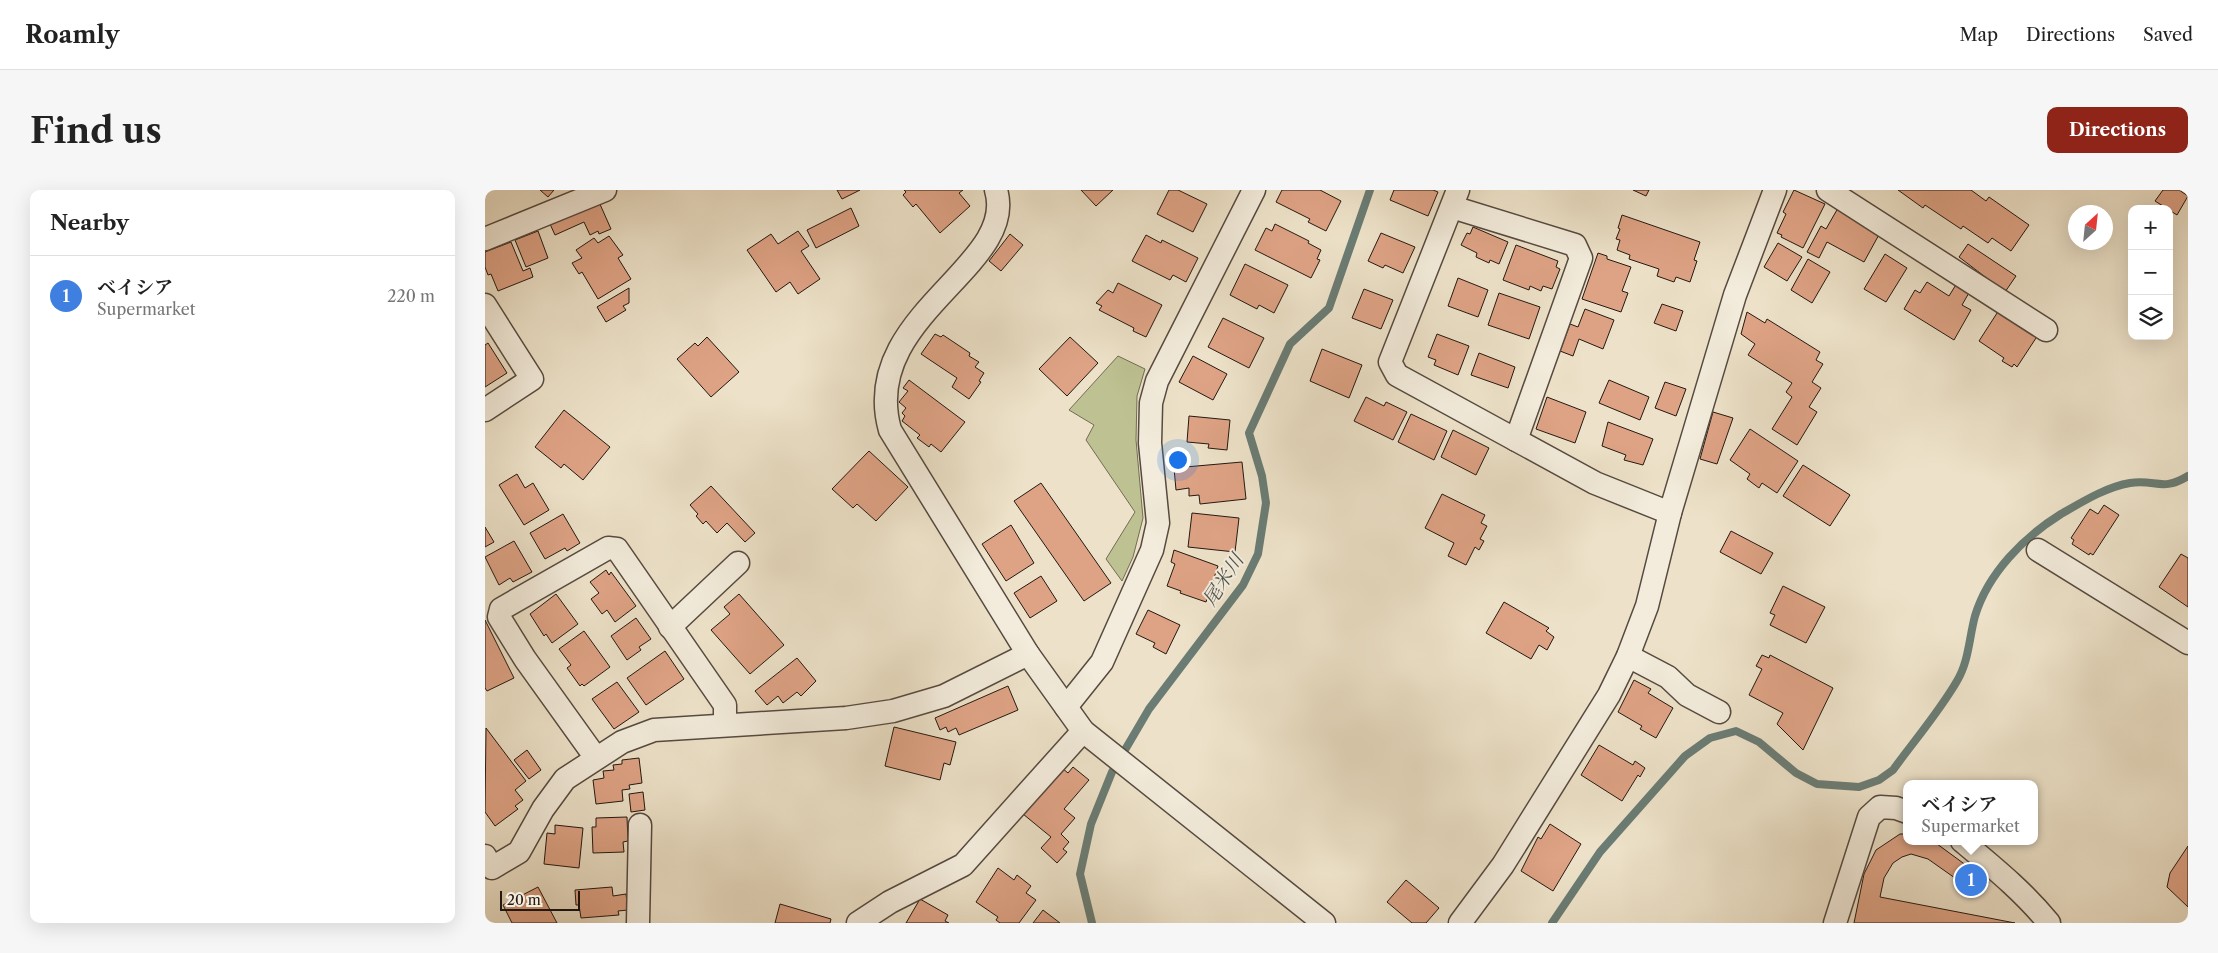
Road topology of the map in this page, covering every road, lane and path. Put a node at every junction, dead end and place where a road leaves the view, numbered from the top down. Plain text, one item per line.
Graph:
1 (605, 190) edge
2 (996, 190) edge
3 (1254, 190) edge
4 (1775, 190) edge
5 (1828, 190) edge
6 (1455, 199) edge
7 (485, 239) edge
8 (485, 305) edge
9 (2046, 330) dead end
10 (485, 410) edge
11 (1516, 440) junction
12 (1670, 513) junction
13 (2038, 550) dead end
14 (738, 563) dead end
15 (670, 627) junction
16 (2188, 643) edge
17 (1028, 654) junction
18 (1628, 656) junction
19 (1065, 707) junction
20 (1719, 712) dead end
21 (725, 724) junction
22 (1083, 731) junction
23 (596, 758) junction
24 (1903, 811) edge
25 (640, 825) dead end
26 (1966, 845) edge
27 (485, 856) edge
28 (638, 923) edge
29 (858, 923) edge
30 (1324, 923) edge
31 (1460, 923) edge
32 (1835, 923) edge
33 (2049, 923) edge

1 - 7 street
2 - 17 street
3 - 19 street
4 - 12 street
5 - 9 street
6 - 11 street
6 - 11 street
8 - 10 street
11 - 12 street
12 - 18 street
13 - 16 street
14 - 15 street
15 - 21 street
15 - 23 street
17 - 19 street
17 - 21 street
18 - 20 street
18 - 31 street
19 - 22 street
21 - 23 street
22 - 29 street
22 - 30 street
23 - 27 street
24 - 32 street
25 - 28 street
26 - 33 street

